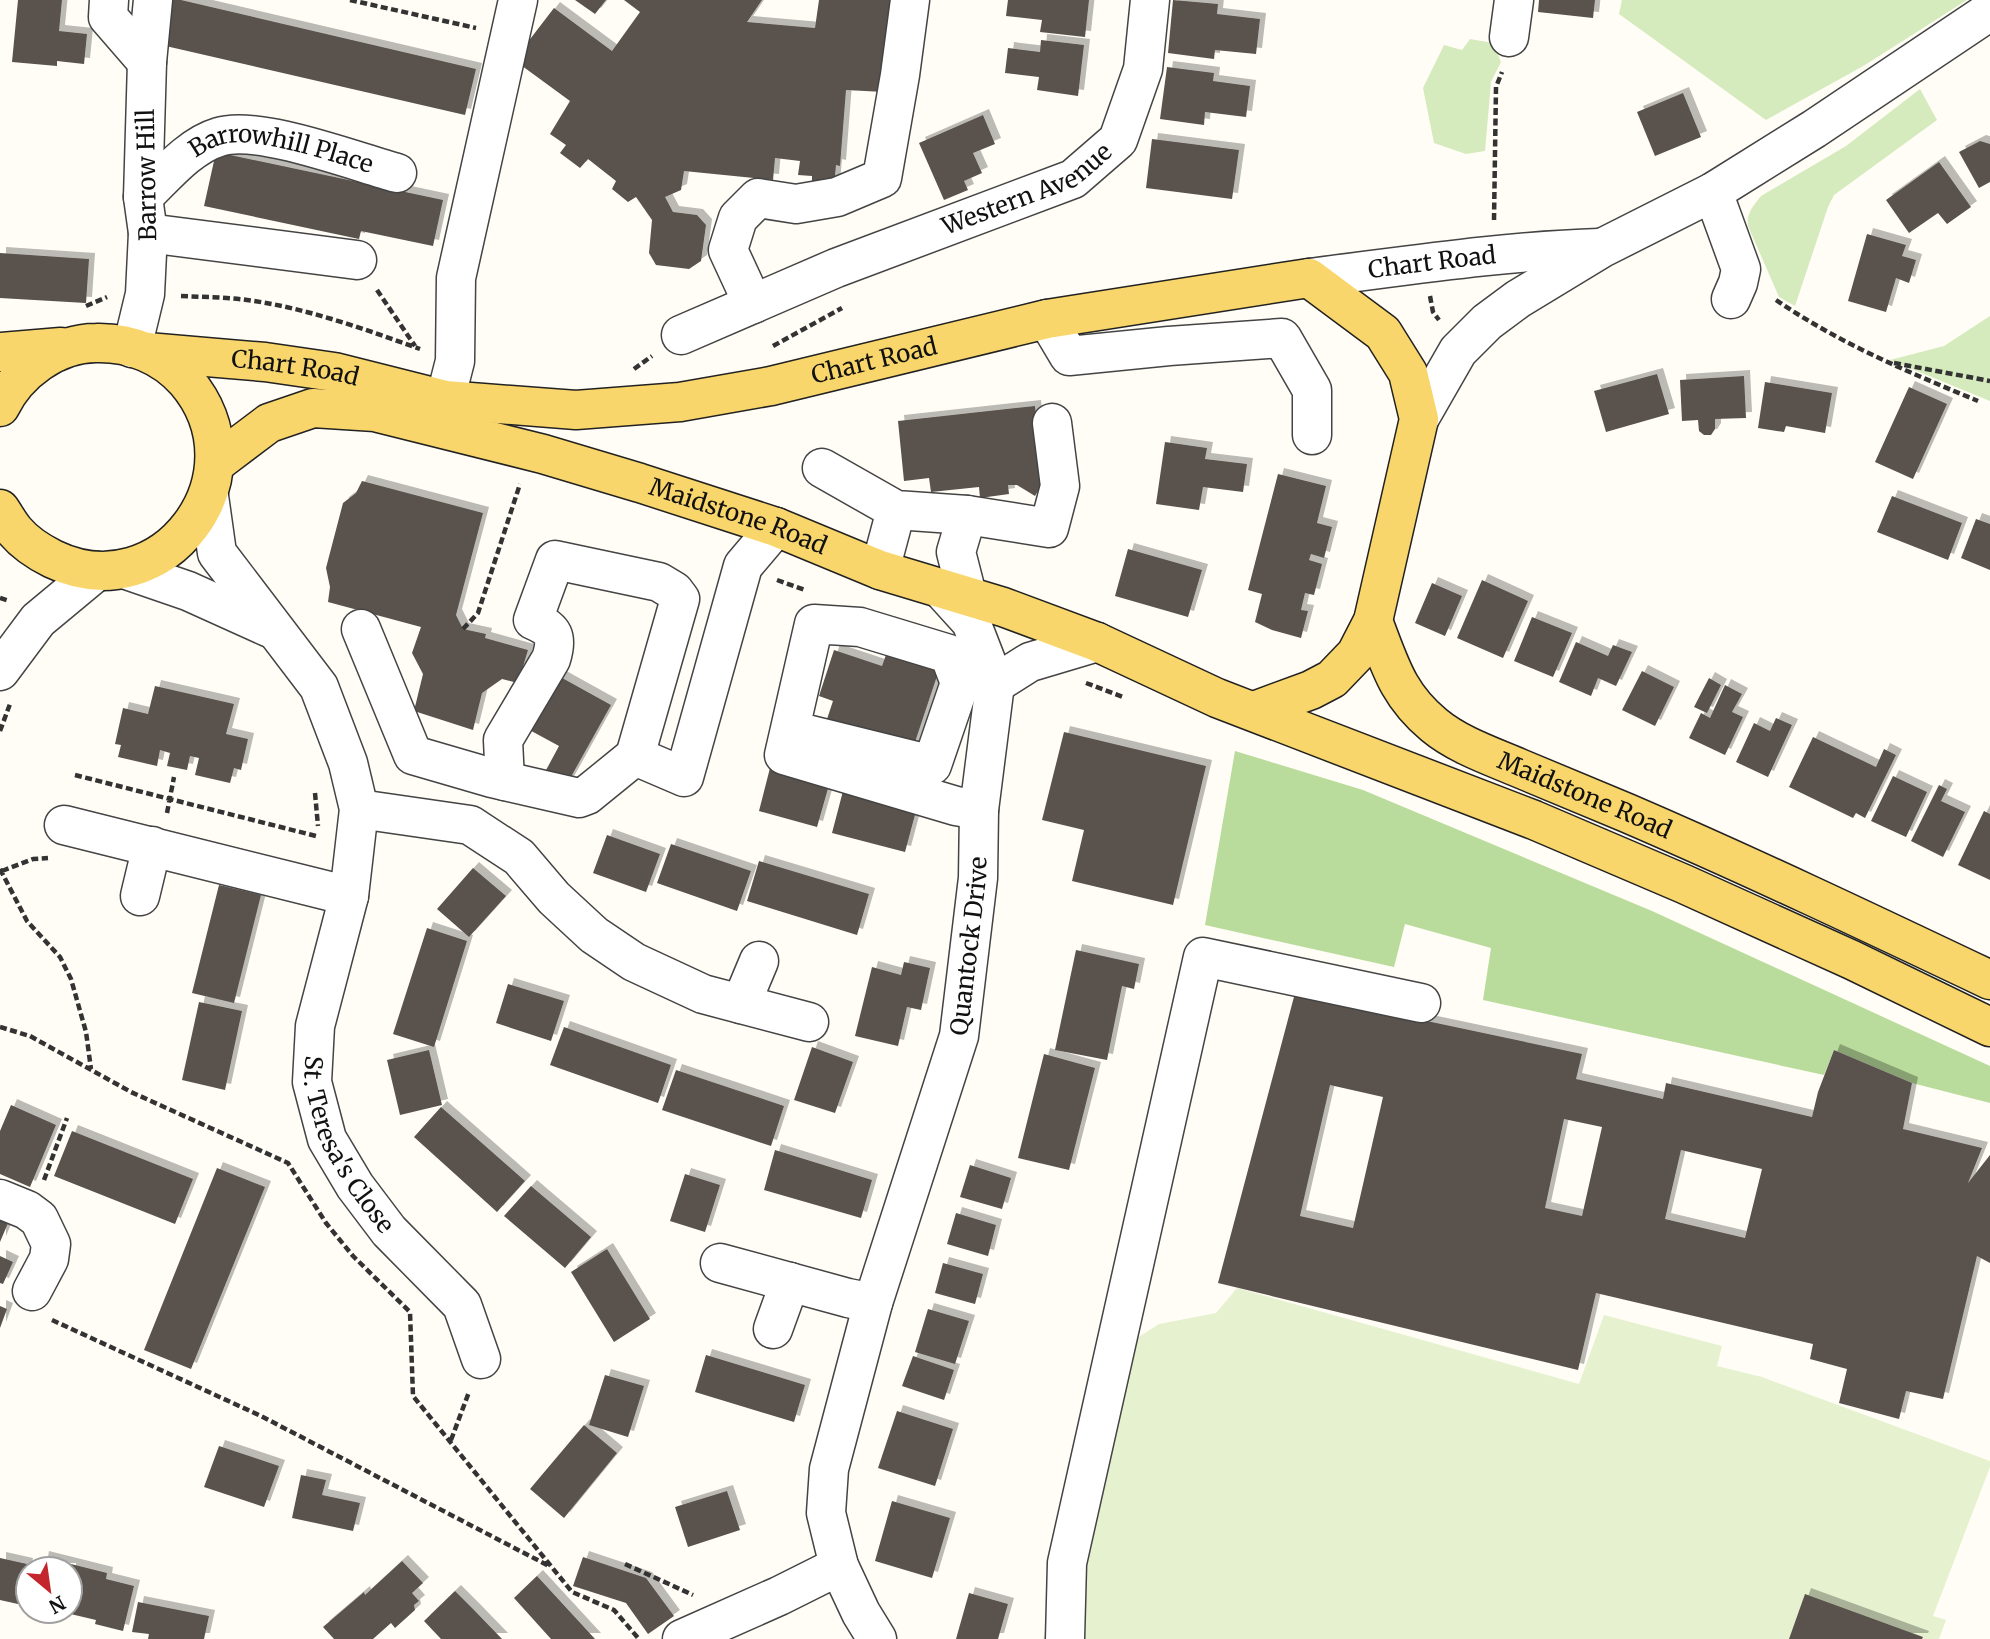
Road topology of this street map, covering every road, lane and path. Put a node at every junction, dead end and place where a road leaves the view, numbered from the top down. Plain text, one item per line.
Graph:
1 (109, 0) edge
2 (153, 0) edge
3 (350, 0) edge
4 (518, 0) edge
5 (910, 0) edge
6 (1150, 0) edge
7 (1514, 0) edge
8 (1990, 11) edge
9 (485, 30) dead end
10 (1509, 37) joint
11 (147, 62) junction
12 (397, 173) dead end
13 (1713, 192) junction
14 (1495, 211) dead end
15 (146, 215) junction
16 (1602, 248) junction
17 (357, 260) joint
18 (1436, 262) junction
19 (1309, 278) junction
20 (1731, 299) dead end
21 (1776, 300) dead end
22 (753, 304) junction
23 (1047, 318) junction
24 (681, 335) dead end
25 (1466, 343) junction
26 (70, 346) junction
27 (415, 347) dead end
28 (140, 350) junction
29 (0, 352) edge
30 (1884, 361) junction
31 (1990, 381) edge
32 (445, 400) junction
33 (1978, 401) dead end
34 (0, 407) edge
35 (1419, 419) junction
36 (1052, 423) dead end
37 (1312, 435) dead end
38 (822, 468) dead end
39 (212, 479) junction
40 (522, 480) dead end
41 (0, 509) edge
42 (896, 510) junction
43 (967, 515) junction
44 (776, 527) junction
45 (111, 570) junction
46 (880, 570) junction
47 (955, 594) junction
48 (1373, 621) junction
49 (360, 629) dead end
50 (463, 629) dead end
51 (275, 631) junction
52 (1097, 642) junction
53 (7, 683) edge
54 (995, 684) junction
55 (1254, 711) junction
56 (790, 730) junction
57 (0, 731) edge
58 (635, 756) junction
59 (75, 775) dead end
60 (505, 780) junction
61 (314, 786) dead end
62 (359, 810) junction
63 (979, 810) junction
64 (64, 824) dead end
65 (316, 836) junction
66 (152, 846) junction
67 (0, 869) edge
68 (306, 885) junction
69 (141, 896) dead end
70 (349, 896) junction
71 (759, 961) dead end
72 (1990, 980) edge
73 (1421, 1003) dead end
74 (741, 1004) junction
75 (809, 1023) dead end
76 (0, 1027) edge
77 (1990, 1027) edge
78 (92, 1070) junction
79 (67, 1118) dead end
80 (16, 1206) edge
81 (720, 1264) dead end
82 (790, 1282) junction
83 (873, 1303) junction
84 (39, 1304) joint
85 (773, 1329) dead end
86 (481, 1360) joint
87 (451, 1441) junction
88 (625, 1564) dead end
89 (839, 1566) junction
90 (553, 1568) junction
91 (705, 1600) dead end
92 (639, 1639) edge
93 (682, 1639) edge
94 (877, 1639) edge
95 (1065, 1639) edge

1 - 11 street
2 - 11 street, Barrow Hill
3 - 9 path
4 - 32 street
5 - 22 street
6 - 22 street, Western Avenue
7 - 10 street
8 - 13 street, Chart Road
10 - 14 path
11 - 15 street, Barrow Hill
12 - 15 street, Barrowhill Place
13 - 16 street, Chart Road
13 - 20 street
15 - 17 street
15 - 28 street, Barrow Hill
16 - 18 street, Chart Road
16 - 25 street, Chart Road
17 - 27 path
18 - 19 street, Chart Road
18 - 25 path
19 - 23 main road, Chart Road
19 - 35 main road
21 - 30 path
22 - 24 street, Western Avenue
23 - 32 main road, Chart Road
23 - 37 street
25 - 35 street, Chart Road
26 - 28 main road, Chart Road
26 - 29 main road, Chart Road
26 - 34 main road
28 - 32 main road, Chart Road
28 - 39 main road
30 - 31 path
30 - 33 path
35 - 48 main road
36 - 43 street
38 - 42 street
39 - 44 main road, Maidstone Road
39 - 45 main road
39 - 51 street, St. Teresa's Close
40 - 50 path
41 - 45 main road
42 - 43 street
42 - 46 street
43 - 47 street
44 - 46 main road, Maidstone Road
44 - 58 street
45 - 51 street, St. Teresa's Close
45 - 53 street
46 - 47 main road, Maidstone Road
47 - 52 main road, Maidstone Road
47 - 54 street, Quantock Drive
48 - 55 main road
48 - 72 main road, Maidstone Road
49 - 60 street
51 - 62 street, St. Teresa's Close
52 - 54 street
52 - 55 main road, Maidstone Road
53 - 57 path
54 - 63 street, Quantock Drive
55 - 77 main road, Maidstone Road
56 - 56 street
56 - 63 street
58 - 60 street
58 - 60 street
59 - 65 path
61 - 65 path
62 - 70 street, St. Teresa's Close
62 - 74 street
63 - 83 street, Quantock Drive
64 - 66 street
65 - 68 path
66 - 68 street
66 - 69 street
67 - 78 path
68 - 70 street
70 - 86 street, St. Teresa's Close
71 - 74 street
73 - 95 street
74 - 75 street
76 - 78 path
78 - 87 path
79 - 80 path
80 - 84 street
81 - 82 street
82 - 83 street
82 - 85 street
83 - 89 street, Quantock Drive
84 - 90 path
86 - 87 path
87 - 90 path
88 - 91 path
89 - 93 street
89 - 94 street, Quantock Drive
90 - 92 path

